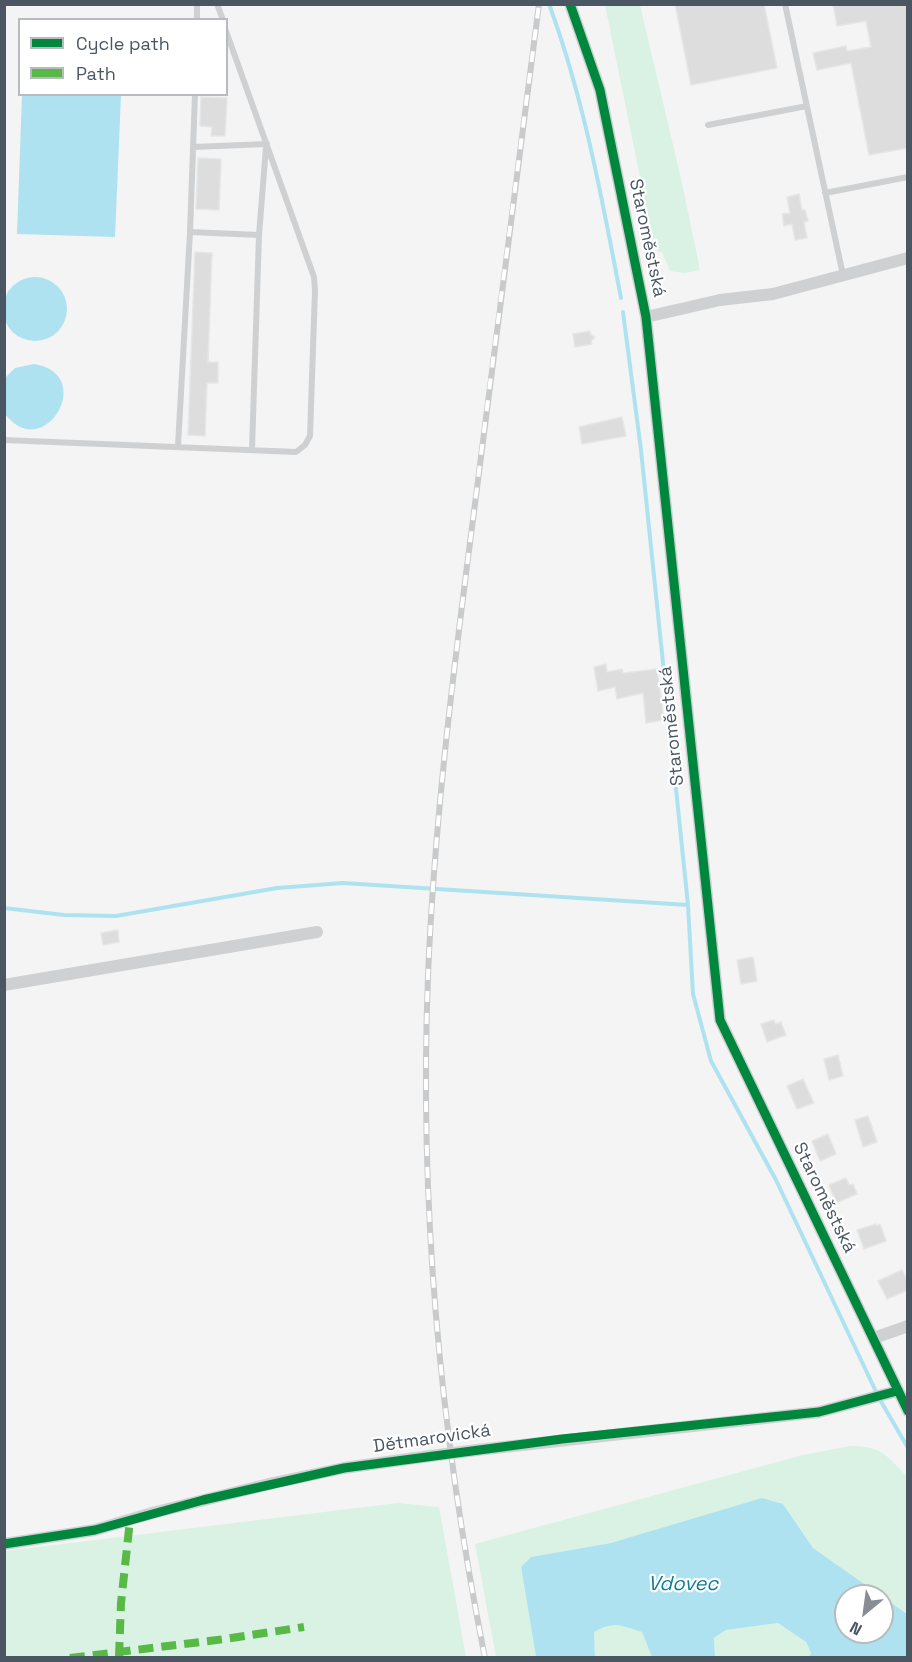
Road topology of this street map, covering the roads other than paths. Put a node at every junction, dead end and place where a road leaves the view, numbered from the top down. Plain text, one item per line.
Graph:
1 (570, 4) edge
2 (785, 4) edge
3 (228, 37) edge
4 (195, 96) edge
5 (807, 106) junction
6 (708, 125) dead end
7 (267, 144) junction
8 (193, 147) junction
9 (908, 177) edge
10 (825, 193) junction
11 (190, 232) junction
12 (259, 235) junction
13 (908, 258) edge
14 (843, 276) junction
15 (646, 317) junction
16 (4, 440) edge
17 (178, 446) junction
18 (252, 449) junction
19 (317, 932) dead end
20 (4, 985) edge
21 (908, 1326) edge
22 (874, 1338) junction
23 (891, 1393) junction
24 (908, 1411) edge
25 (4, 1544) edge

1 - 15 street, Staroměstská
2 - 5 lane
3 - 7 lane
4 - 8 lane
5 - 6 lane
5 - 10 lane
7 - 8 lane
7 - 12 lane
7 - 18 lane
8 - 11 lane
9 - 10 lane
10 - 14 lane
11 - 12 lane
11 - 17 lane
12 - 18 lane
13 - 14 street
14 - 15 street
15 - 22 street, Staroměstská
16 - 17 lane
17 - 18 lane
19 - 20 street
21 - 22 street
22 - 23 street, Staroměstská
23 - 24 street, Staroměstská
23 - 25 street, Dětmarovická, bridge

